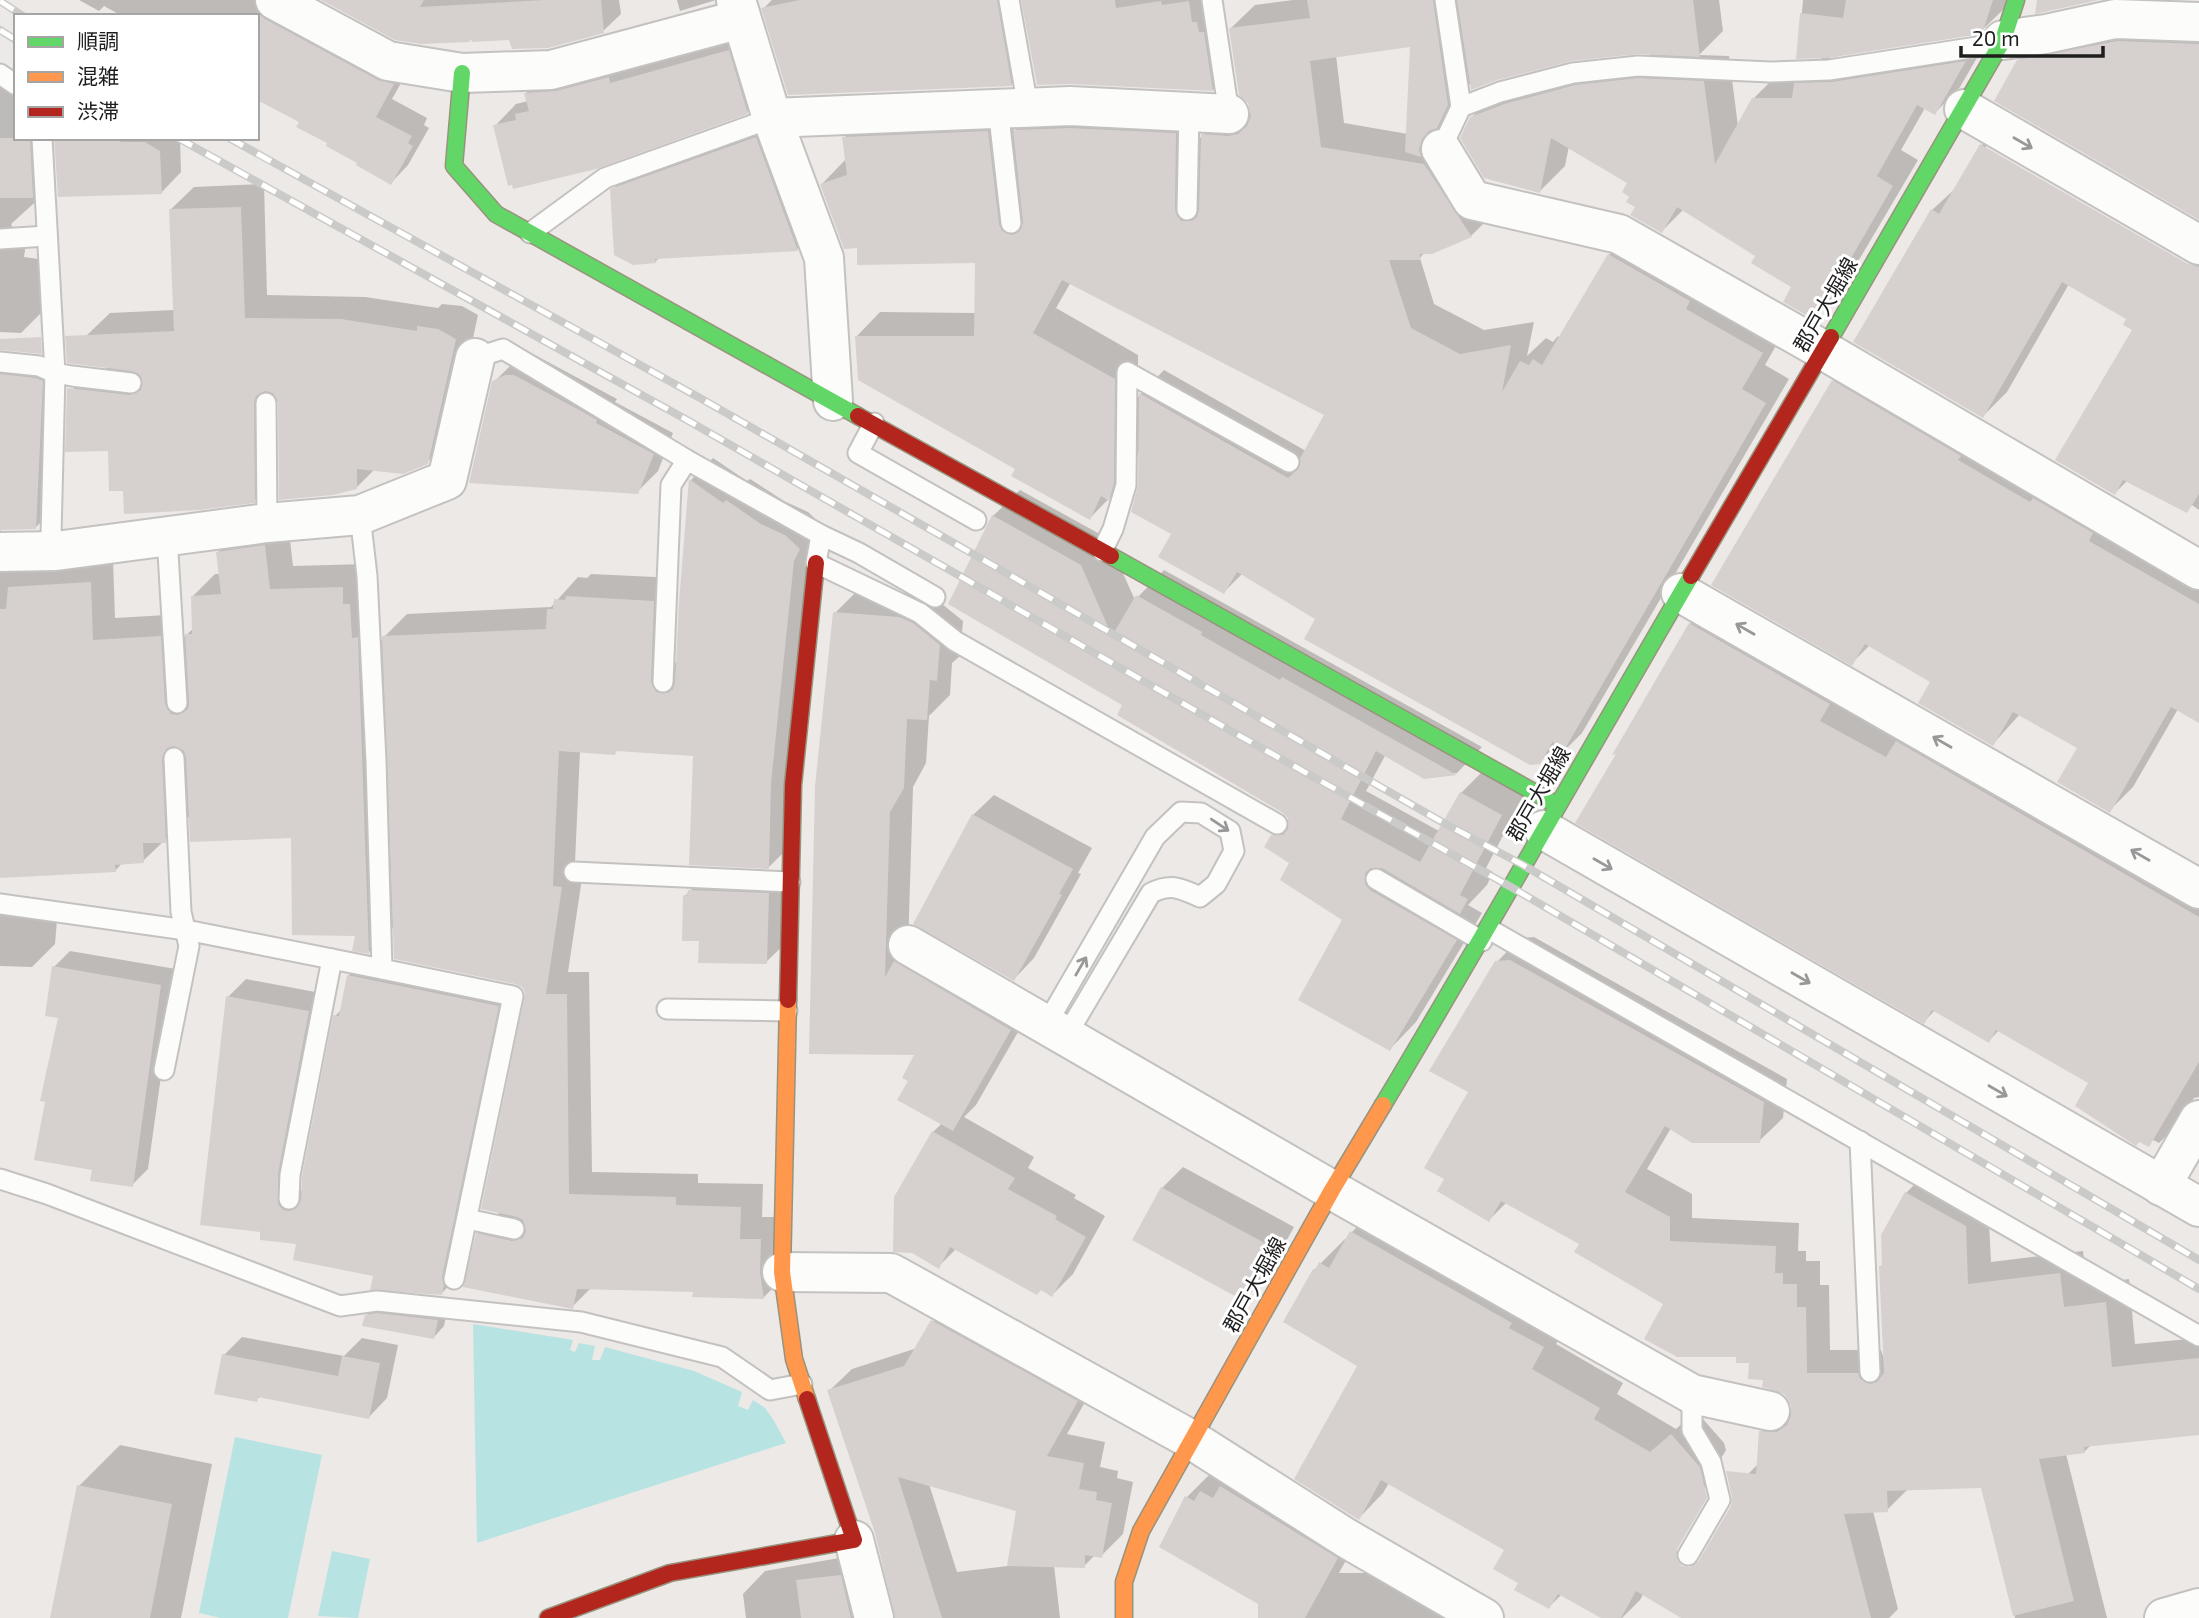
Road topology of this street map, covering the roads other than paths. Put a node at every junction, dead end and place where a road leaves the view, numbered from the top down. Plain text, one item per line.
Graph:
1 (275, 0) edge
2 (1009, 0) edge
3 (1212, 0) edge
4 (1445, 0) edge
5 (2016, 0) edge
6 (738, 10) edge
7 (2199, 22) edge
8 (2003, 40) junction
9 (461, 73) junction
10 (1461, 107) junction
11 (1013, 108) junction
12 (1964, 109) junction
13 (1189, 112) junction
14 (1229, 114) joint
15 (772, 118) junction
16 (42, 140) edge
17 (1441, 149) joint
18 (1187, 210) dead end
19 (1011, 223) dead end
20 (530, 233) junction
21 (47, 236) junction
22 (0, 239) edge
23 (2199, 245) edge
24 (1824, 351) junction
25 (475, 358) joint
26 (0, 362) edge
27 (55, 373) junction
28 (131, 383) dead end
29 (833, 401) junction
30 (266, 403) dead end
31 (874, 424) junction
32 (687, 460) junction
33 (1289, 462) dead end
34 (360, 514) junction
35 (976, 520) dead end
36 (267, 523) junction
37 (821, 535) junction
38 (167, 537) junction
39 (56, 551) junction
40 (1102, 551) junction
41 (0, 552) edge
42 (816, 563) junction
43 (2199, 570) edge
44 (1681, 593) junction
45 (935, 597) dead end
46 (663, 682) dead end
47 (177, 703) dead end
48 (174, 758) dead end
49 (1550, 817) junction
50 (1277, 824) dead end
51 (574, 872) dead end
52 (1376, 880) dead end
53 (790, 882) junction
54 (2199, 889) edge
55 (0, 904) edge
56 (186, 930) junction
57 (1486, 935) junction
58 (908, 945) dead end
59 (332, 959) junction
60 (382, 969) junction
61 (667, 1009) dead end
62 (787, 1010) junction
63 (1056, 1030) junction
64 (164, 1070) dead end
65 (2199, 1120) edge
66 (1860, 1141) junction
67 (0, 1179) edge
68 (2161, 1186) junction
69 (1332, 1190) junction
70 (289, 1199) dead end
71 (2199, 1207) edge
72 (467, 1219) junction
73 (514, 1229) dead end
74 (782, 1272) junction
75 (454, 1279) dead end
76 (2199, 1336) edge
77 (1870, 1371) dead end
78 (802, 1384) junction
79 (1692, 1394) junction
80 (1770, 1411) dead end
81 (1192, 1440) junction
82 (854, 1540) junction
83 (1688, 1555) dead end
84 (2199, 1608) edge
85 (548, 1618) edge
86 (874, 1618) edge
87 (1124, 1618) edge
88 (1484, 1618) edge
89 (2164, 1618) edge

1 - 9 street
2 - 11 lane
3 - 14 lane
4 - 10 lane
5 - 8 street, 郡戸大堀線
6 - 9 street
6 - 15 street
7 - 8 street
8 - 10 lane
8 - 12 street, 郡戸大堀線
9 - 20 street
10 - 17 lane
11 - 13 street
11 - 15 street
11 - 19 lane
12 -> 23 street
12 - 24 street, 郡戸大堀線
13 - 14 street
13 - 18 lane
15 - 20 lane
15 - 29 street
16 - 21 lane
17 - 24 street
20 - 29 street
21 - 22 lane
21 - 27 lane
24 - 43 street
24 - 44 street, 郡戸大堀線
25 - 32 lane
25 - 34 street
26 - 27 lane
27 - 28 lane
27 - 39 lane
29 - 31 street
30 - 36 lane
31 - 35 lane
31 - 40 street
32 - 37 lane
32 - 46 lane
33 - 40 lane
34 - 36 street
34 - 60 lane
36 - 38 street
37 - 42 lane
37 - 45 lane
38 - 39 street
38 - 47 lane
39 - 41 street
40 - 49 street
42 - 50 lane
42 - 53 street
44 - 49 street, 郡戸大堀線
54 -> 44 street
48 - 56 lane
49 - 57 street, 郡戸大堀線
49 -> 68 street
51 - 53 lane
52 - 57 lane
53 - 62 street
55 - 56 lane
56 - 59 lane
56 - 64 lane
57 - 66 lane
57 - 69 street, 郡戸大堀線
58 - 63 street
59 - 60 lane
59 - 70 lane
60 - 72 lane
61 - 62 lane
62 - 74 street
63 -> 63 lane
63 - 69 street
65 - 68 street
66 - 76 lane
66 - 77 lane
67 - 78 lane
68 - 71 street
69 - 79 street
69 - 81 street, 郡戸大堀線
72 - 73 lane
72 - 75 lane
74 - 78 street
74 - 81 street
78 - 82 street
79 - 80 street
79 - 83 lane
81 - 87 street, 郡戸大堀線
81 - 88 street
82 - 85 street
82 - 86 street
84 - 89 street

